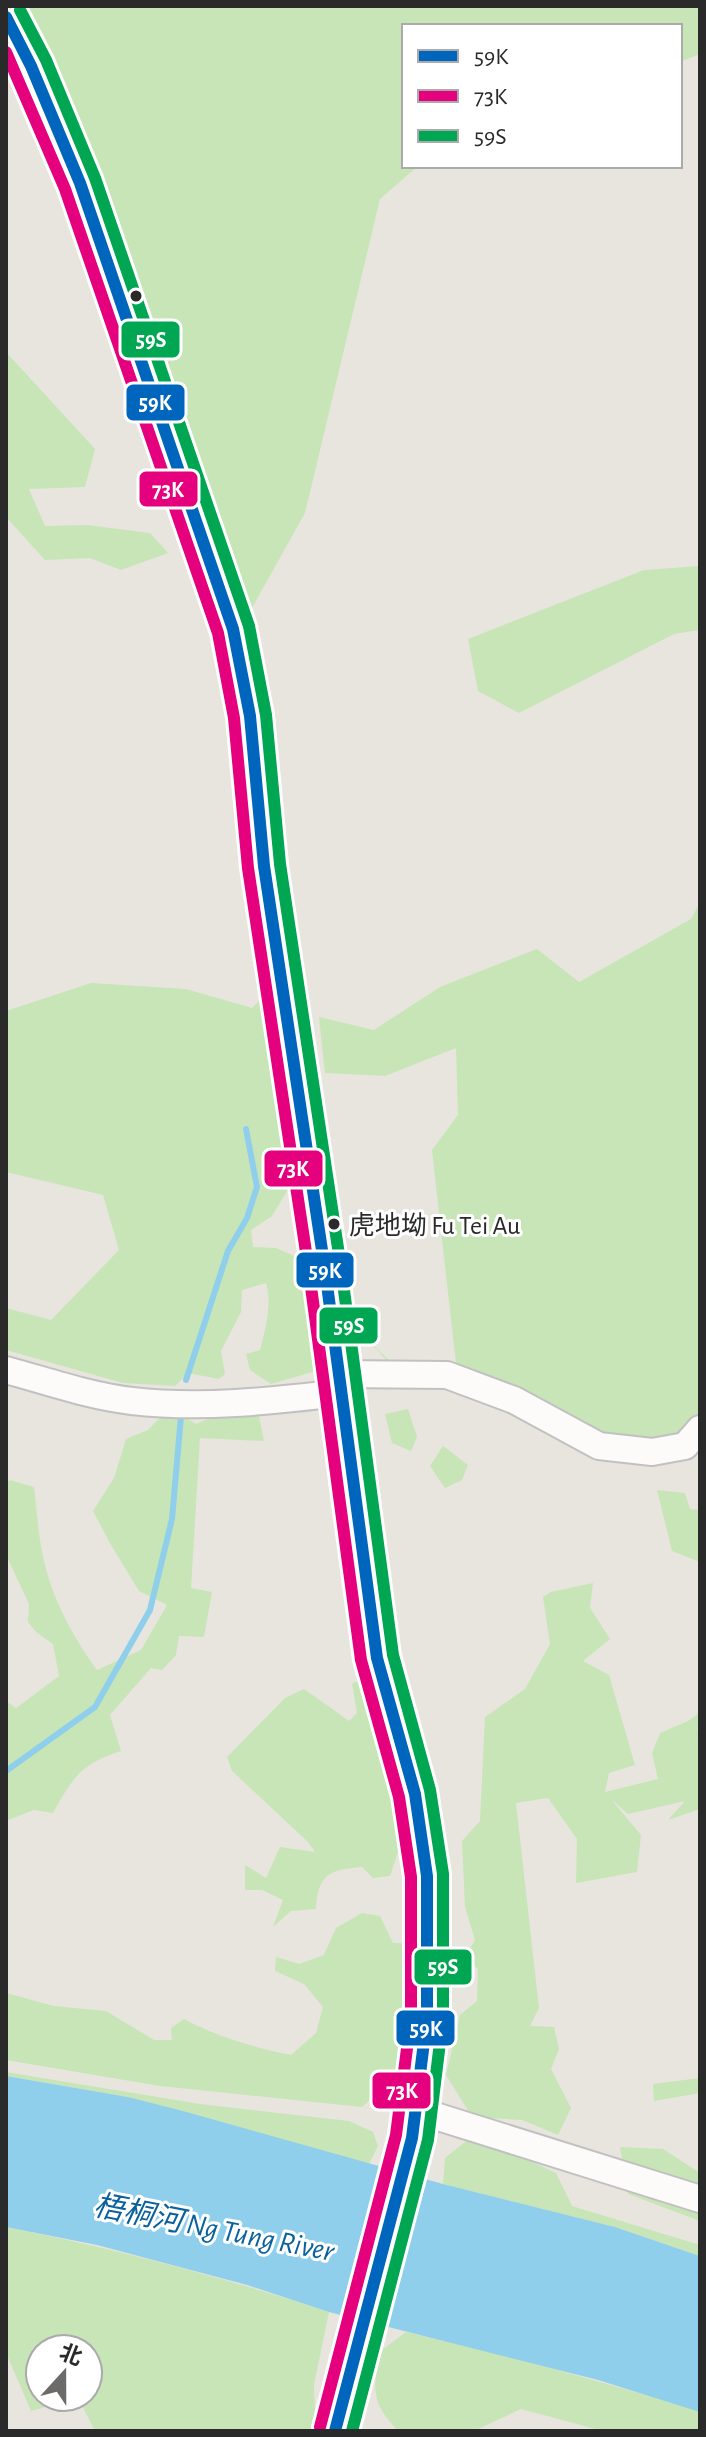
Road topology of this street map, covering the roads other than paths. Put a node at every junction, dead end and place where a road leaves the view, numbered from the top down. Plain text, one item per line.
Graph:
1 (6, 17) edge
2 (6, 1370) edge
3 (340, 1383) junction
4 (700, 1429) edge
5 (414, 2124) junction
6 (700, 2199) edge
7 (335, 2431) edge

1 - 3 main road
2 - 3 street
3 - 4 street
3 - 5 main road
5 - 6 street
5 - 7 main road

